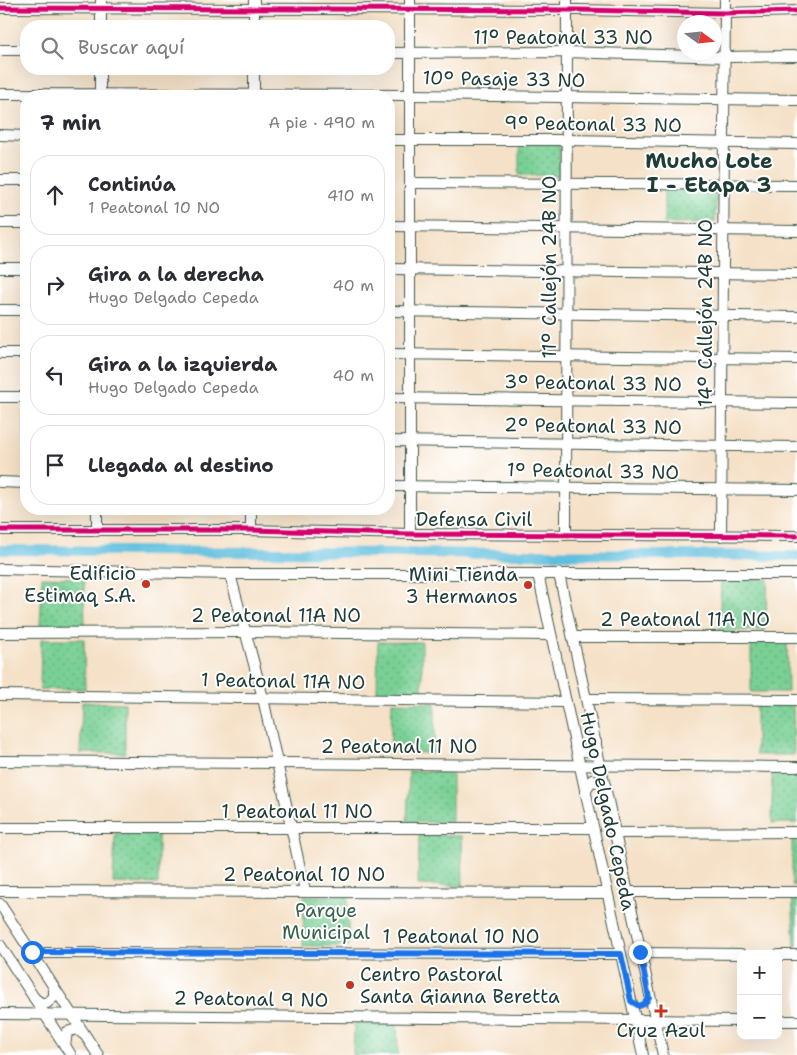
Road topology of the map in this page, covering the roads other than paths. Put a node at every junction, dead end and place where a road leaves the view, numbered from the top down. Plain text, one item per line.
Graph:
1 (725, 0) edge
2 (101, 4) edge
3 (254, 5) edge
4 (410, 5) edge
5 (567, 5) edge
6 (0, 8) edge
7 (797, 11) edge
8 (725, 13) junction
9 (101, 20) edge
10 (254, 20) edge
11 (0, 50) edge
12 (20, 50) edge
13 (566, 52) junction
14 (395, 53) edge
15 (410, 54) junction
16 (797, 56) edge
17 (725, 58) junction
18 (100, 75) edge
19 (254, 75) edge
20 (100, 90) edge
21 (254, 90) edge
22 (0, 94) edge
23 (20, 94) edge
24 (395, 95) edge
25 (410, 95) junction
26 (567, 98) junction
27 (724, 99) junction
28 (797, 100) edge
29 (0, 135) edge
30 (20, 136) edge
31 (410, 139) junction
32 (395, 140) edge
33 (567, 140) junction
34 (724, 143) junction
35 (797, 144) edge
36 (0, 180) edge
37 (20, 180) edge
38 (410, 183) junction
39 (567, 185) junction
40 (724, 185) junction
41 (797, 185) edge
42 (0, 223) edge
43 (20, 223) edge
44 (395, 226) edge
45 (410, 226) junction
46 (566, 228) junction
47 (723, 230) junction
48 (797, 231) edge
49 (0, 268) edge
50 (20, 268) edge
51 (395, 269) edge
52 (410, 269) junction
53 (566, 271) junction
54 (723, 273) junction
55 (797, 274) edge
56 (0, 310) edge
57 (20, 310) edge
58 (395, 311) edge
59 (411, 311) junction
60 (566, 313) junction
61 (723, 316) junction
62 (797, 317) edge
63 (0, 353) edge
64 (20, 353) edge
65 (395, 354) edge
66 (410, 354) junction
67 (566, 356) junction
68 (722, 358) junction
69 (797, 359) edge
70 (0, 397) edge
71 (20, 397) edge
72 (395, 398) edge
73 (410, 398) junction
74 (566, 400) junction
75 (722, 402) junction
76 (797, 402) edge
77 (395, 441) edge
78 (410, 441) junction
79 (566, 444) junction
80 (722, 446) junction
81 (797, 447) edge
82 (0, 482) edge
83 (20, 482) edge
84 (395, 486) edge
85 (409, 487) junction
86 (565, 488) junction
87 (721, 490) junction
88 (797, 490) edge
89 (96, 515) edge
90 (251, 515) edge
91 (0, 530) edge
92 (251, 530) junction
93 (96, 531) junction
94 (410, 534) junction
95 (566, 535) junction
96 (721, 536) junction
97 (797, 536) edge
98 (0, 569) edge
99 (230, 574) junction
100 (538, 574) junction
101 (560, 574) junction
102 (797, 574) edge
103 (246, 632) junction
104 (0, 633) edge
105 (551, 635) junction
106 (573, 636) junction
107 (797, 637) edge
108 (0, 695) edge
109 (263, 698) junction
110 (587, 700) junction
111 (797, 700) edge
112 (566, 702) junction
113 (596, 742) junction
114 (575, 745) junction
115 (0, 761) edge
116 (276, 763) junction
117 (601, 765) junction
118 (580, 766) junction
119 (797, 767) edge
120 (605, 785) junction
121 (586, 791) junction
122 (0, 828) edge
123 (290, 828) junction
124 (594, 828) junction
125 (797, 832) edge
126 (615, 833) junction
127 (0, 891) edge
128 (305, 891) junction
129 (628, 892) junction
130 (797, 892) edge
131 (608, 893) junction
132 (0, 904) edge
133 (0, 946) edge
134 (32, 952) junction
135 (640, 952) junction
136 (621, 954) junction
137 (737, 954) edge
138 (782, 955) edge
139 (797, 955) edge
140 (54, 988) junction
141 (33, 998) junction
142 (649, 998) junction
143 (631, 1001) junction
144 (0, 1014) edge
145 (43, 1014) junction
146 (70, 1015) junction
147 (635, 1021) junction
148 (655, 1021) junction
149 (737, 1021) edge
150 (782, 1021) edge
151 (797, 1021) edge
152 (84, 1035) junction
153 (660, 1041) junction
154 (642, 1050) edge
155 (68, 1051) edge
156 (98, 1055) edge
157 (663, 1055) edge

1 - 8 street, 14° Callejón 24B NO
2 - 3 street
2 - 6 street
2 - 9 street
3 - 4 street
3 - 10 street
4 - 5 street
4 - 15 street
5 - 8 street
5 - 13 street, 11° Callejón 24B NO
7 - 8 street
8 - 17 street, 14° Callejón 24B NO
11 - 12 street
13 - 15 street, 11° Peatonal 33 NO
13 - 17 street, 11° Peatonal 33 NO
13 - 26 street, 11° Callejón 24B NO
14 - 15 street, 11° Peatonal 33 NO
15 - 25 street
16 - 17 street, 11° Peatonal 33 NO
17 - 27 street, 14° Callejón 24B NO
18 - 20 street
19 - 21 street
22 - 23 street, 10° Pasaje 33 NO
24 - 25 street, 10° Pasaje 33 NO
25 - 26 street, 10° Pasaje 33 NO
25 - 31 street
26 - 27 street, 10° Pasaje 33 NO
26 - 33 street, 11° Callejón 24B NO
27 - 28 street, 10° Pasaje 33 NO
27 - 34 street, 14° Callejón 24B NO
29 - 30 street
31 - 32 street, 9° Peatonal 33 NO
31 - 33 street, 9° Peatonal 33 NO
31 - 38 street
33 - 34 street, 9° Peatonal 33 NO
33 - 39 street, 11° Callejón 24B NO
34 - 35 street, 9° Peatonal 33 NO
34 - 40 street, 14° Callejón 24B NO
36 - 37 street
38 - 39 street
38 - 45 street
39 - 40 street
39 - 46 street, 11° Callejón 24B NO
40 - 41 street
40 - 47 street, 14° Callejón 24B NO
42 - 43 street
44 - 45 street
45 - 46 street
45 - 52 street
46 - 47 street
46 - 53 street, 11° Callejón 24B NO
47 - 48 street
47 - 54 street, 14° Callejón 24B NO
49 - 50 street
51 - 52 street
52 - 53 street
52 - 59 street
53 - 54 street
53 - 60 street, 11° Callejón 24B NO
54 - 55 street
54 - 61 street, 14° Callejón 24B NO
56 - 57 street
58 - 59 street
59 - 60 street
59 - 66 street
60 - 61 street
60 - 67 street, 11° Callejón 24B NO
61 - 62 street
61 - 68 street, 14° Callejón 24B NO
63 - 64 street
65 - 66 street
66 - 67 street
66 - 73 street
67 - 68 street
67 - 74 street, 11° Callejón 24B NO
68 - 69 street
68 - 75 street, 14° Callejón 24B NO
70 - 71 street
72 - 73 street, 3° Peatonal 33 NO
73 - 74 street, 3° Peatonal 33 NO
73 - 78 street
74 - 75 street, 3° Peatonal 33 NO
74 - 79 street, 11° Callejón 24B NO
75 - 76 street, 3° Peatonal 33 NO
75 - 80 street, 14° Callejón 24B NO
77 - 78 street, 2° Peatonal 33 NO
78 - 79 street, 2° Peatonal 33 NO
78 - 85 street
79 - 80 street, 2° Peatonal 33 NO
79 - 86 street, 11° Callejón 24B NO
80 - 81 street, 2° Peatonal 33 NO
80 - 87 street, 14° Callejón 24B NO
82 - 83 street
84 - 85 street, 1° Peatonal 33 NO
85 - 86 street, 1° Peatonal 33 NO
85 - 94 street
86 - 87 street, 1° Peatonal 33 NO
86 - 95 street, 11° Callejón 24B NO
87 - 88 street, 1° Peatonal 33 NO
87 - 96 street, 14° Callejón 24B NO
89 - 93 street
90 - 92 street
91 - 93 street, Defensa Civil
92 - 93 street, Defensa Civil
92 - 94 street, Defensa Civil
94 - 95 street, Defensa Civil
95 - 96 street, Defensa Civil
96 - 97 street, Defensa Civil
98 - 99 street
99 - 100 street
99 - 103 street
100 - 101 street
100 - 105 street, Hugo Delgado Cepeda
101 - 102 street
101 - 106 street, Hugo Delgado Cepeda
103 - 104 street, 2 Peatonal 11A NO
103 - 105 street, 2 Peatonal 11A NO
103 - 109 street
105 - 112 street, Hugo Delgado Cepeda
106 - 107 street, 2 Peatonal 11A NO
106 - 110 street, Hugo Delgado Cepeda
108 - 109 street, 1 Peatonal 11A NO
109 - 112 street, 1 Peatonal 11A NO
109 - 116 street
110 - 111 street
110 - 113 street, Hugo Delgado Cepeda
112 - 114 street, Hugo Delgado Cepeda
113 - 114 street
113 - 117 street, Hugo Delgado Cepeda
114 - 118 street, Hugo Delgado Cepeda
115 - 116 street, 2 Peatonal 11 NO
116 - 118 street, 2 Peatonal 11 NO
116 - 123 street
117 - 118 street, 2 Peatonal 11 NO
117 - 119 street, 2 Peatonal 11 NO
117 - 120 street, Hugo Delgado Cepeda
118 - 121 street, Hugo Delgado Cepeda
120 - 121 street
120 - 126 street, Hugo Delgado Cepeda
121 - 124 street, Hugo Delgado Cepeda
122 - 123 street, 1 Peatonal 11 NO
123 - 124 street, 1 Peatonal 11 NO
123 - 128 street
124 - 131 street, Hugo Delgado Cepeda
125 - 126 street
126 - 129 street, Hugo Delgado Cepeda
127 - 128 street, 2 Peatonal 10 NO
128 - 131 street, 2 Peatonal 10 NO
129 - 130 street
129 - 135 street, Hugo Delgado Cepeda
131 - 136 street, Hugo Delgado Cepeda
132 - 134 street
133 - 141 street
134 - 136 street, 1 Peatonal 10 NO
134 - 140 street
135 - 137 street
135 - 142 street, Hugo Delgado Cepeda
136 - 143 street, Hugo Delgado Cepeda
138 - 139 street
140 - 141 street
140 - 146 street
141 - 145 street
142 - 143 street
142 - 148 street, Hugo Delgado Cepeda
143 - 147 street, Hugo Delgado Cepeda
144 - 145 street, 2 Peatonal 9 NO
145 - 146 street, 2 Peatonal 9 NO
145 - 155 street
146 - 147 street, 2 Peatonal 9 NO
146 - 152 street
147 - 148 street, 2 Peatonal 9 NO
147 - 154 street, Hugo Delgado Cepeda
148 - 149 street, 2 Peatonal 9 NO
148 - 153 street, Hugo Delgado Cepeda
150 - 151 street
152 - 155 street
152 - 156 street
153 - 154 street
153 - 157 street, Hugo Delgado Cepeda

